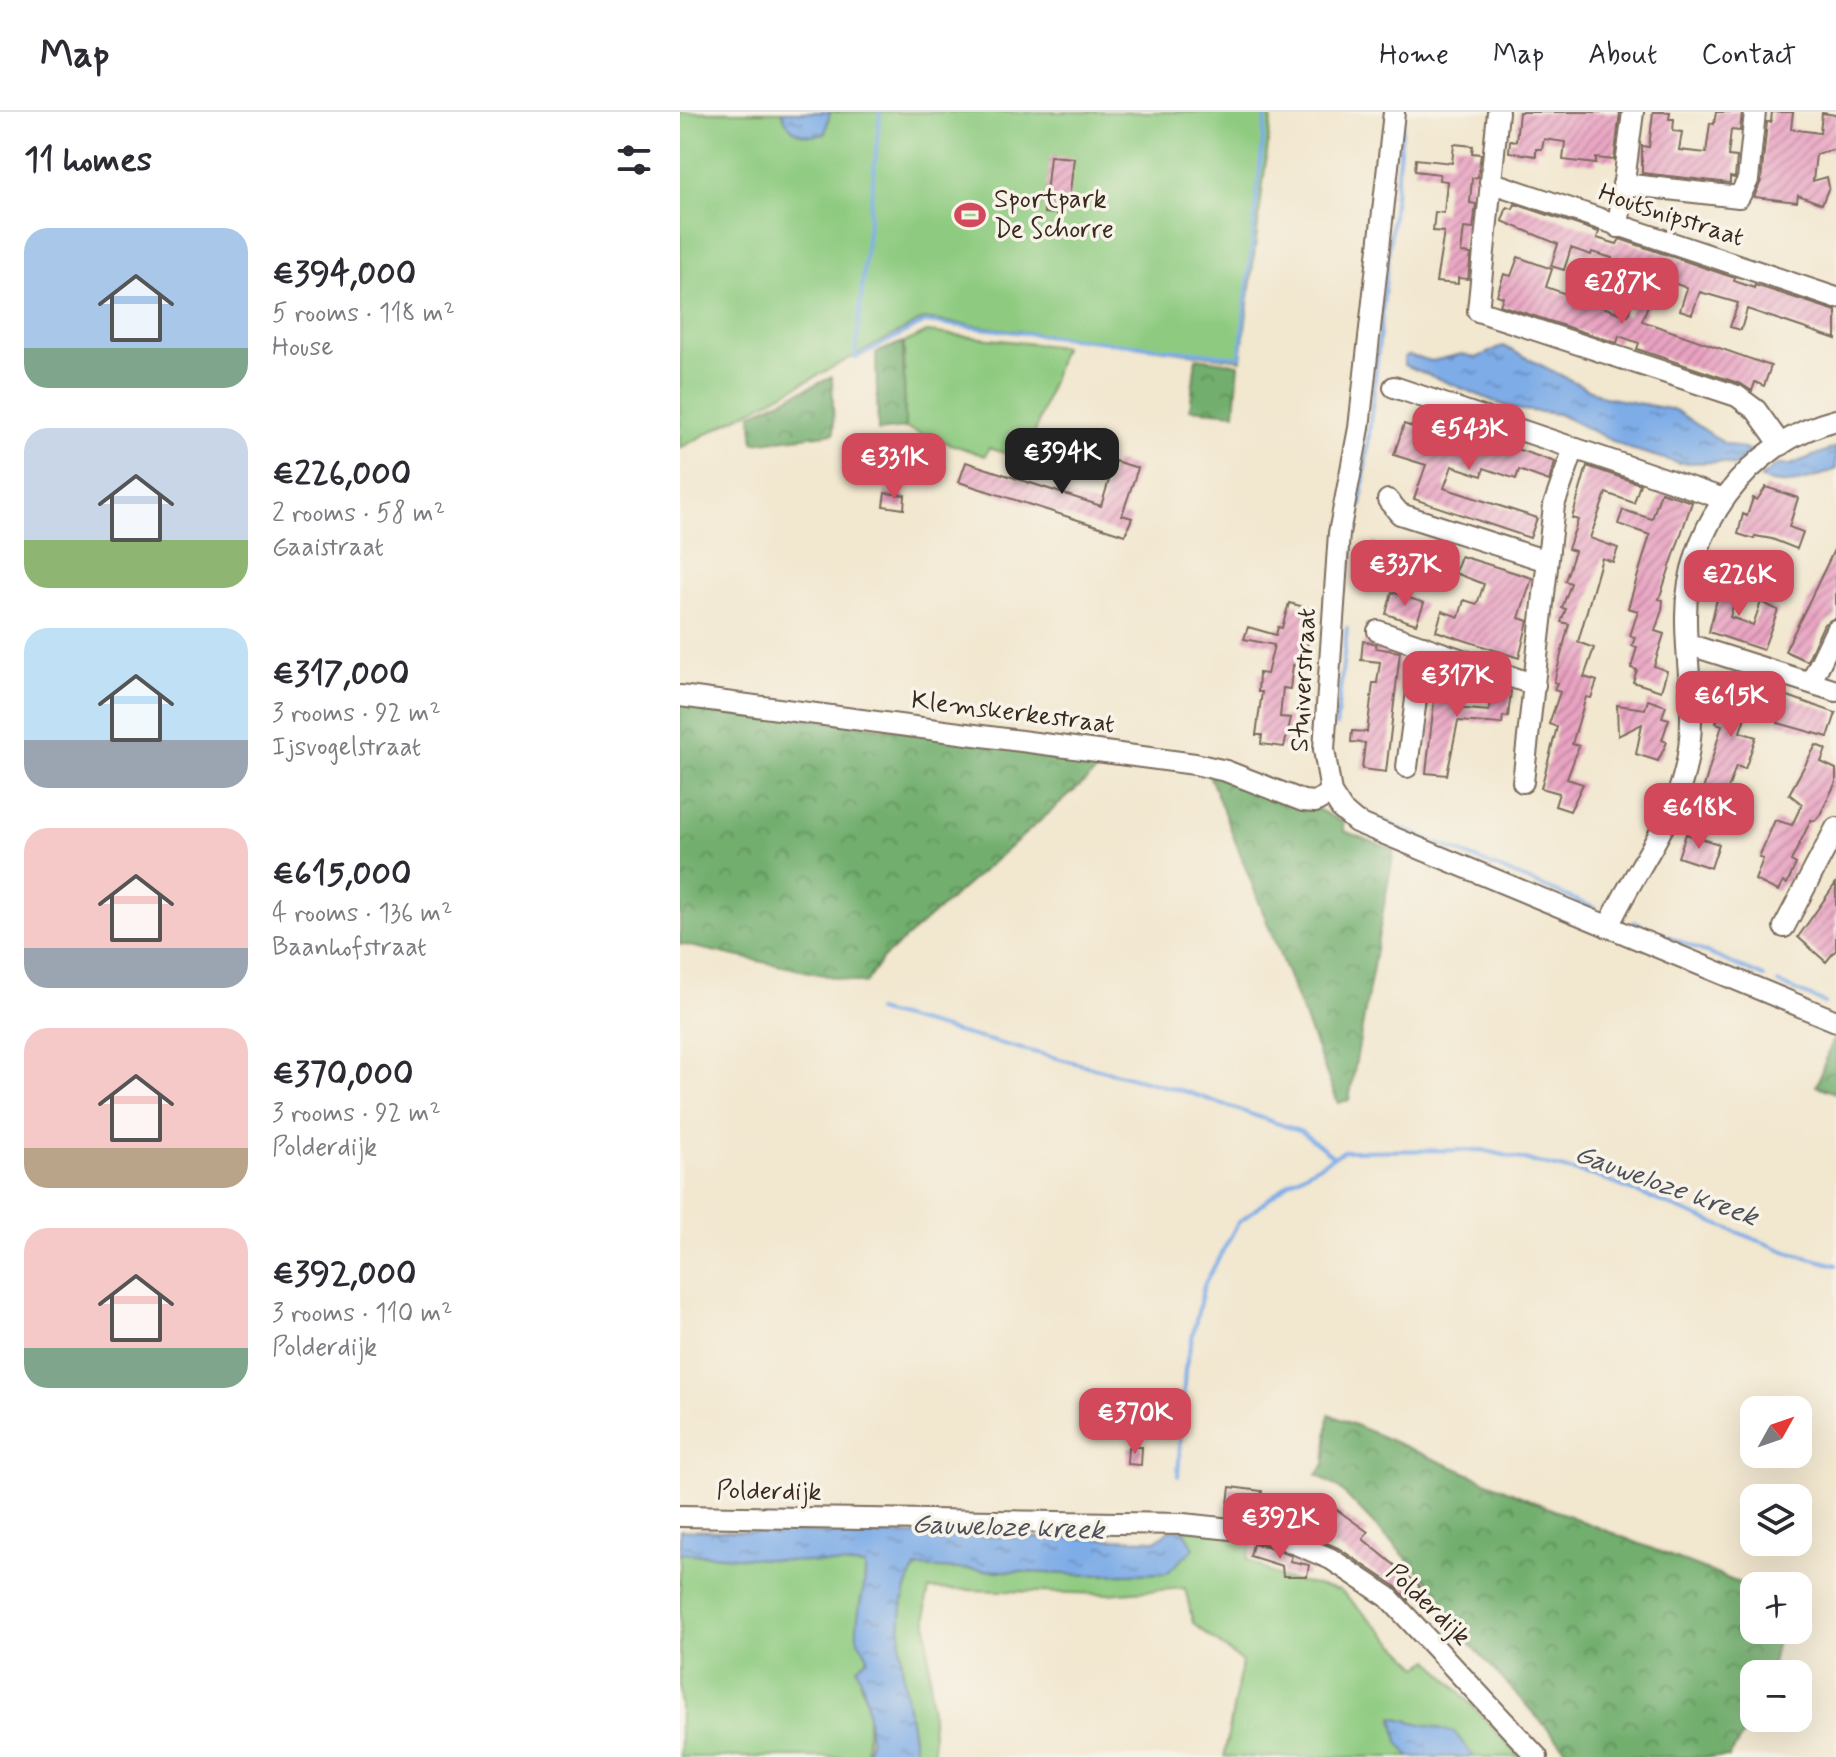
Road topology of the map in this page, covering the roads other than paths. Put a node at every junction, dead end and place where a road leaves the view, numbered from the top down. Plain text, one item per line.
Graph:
1 (1394, 112) edge
2 (1498, 112) edge
3 (1633, 112) edge
4 (1755, 112) edge
5 (1490, 182) junction
6 (1623, 184) junction
7 (1618, 227) junction
8 (1836, 298) edge
9 (1394, 387) dead end
10 (1836, 420) edge
11 (1781, 445) junction
12 (1574, 448) junction
13 (1724, 499) junction
14 (1388, 500) dead end
15 (1547, 561) junction
16 (1836, 630) edge
17 (1378, 631) dead end
18 (1687, 644) junction
19 (1423, 646) junction
20 (1811, 682) junction
21 (1535, 685) junction
22 (1836, 691) edge
23 (680, 696) edge
24 (1407, 767) dead end
25 (1523, 782) dead end
26 (1331, 793) junction
27 (1835, 833) edge
28 (1608, 927) junction
29 (1784, 927) dead end
30 (1836, 1021) edge
31 (680, 1516) edge
32 (1537, 1757) edge

1 - 26 street, Stuiverstraat
2 - 5 street
3 - 6 street
4 - 6 street
5 - 7 street, Houtsnipstraat
5 - 11 street
6 - 7 street
7 - 8 street, Houtsnipstraat
9 - 12 street
10 - 11 street
11 - 13 street
12 - 13 street
12 - 15 street
13 - 18 street
14 - 15 street
15 - 21 street
16 - 20 street
17 - 19 street
18 - 20 street
18 - 28 street
19 - 21 street
19 - 24 street
20 - 22 street
21 - 25 street
23 - 26 street, Klemskerkestraat
26 - 28 street
27 - 29 street
28 - 30 street
31 - 32 street, Polderdijk

